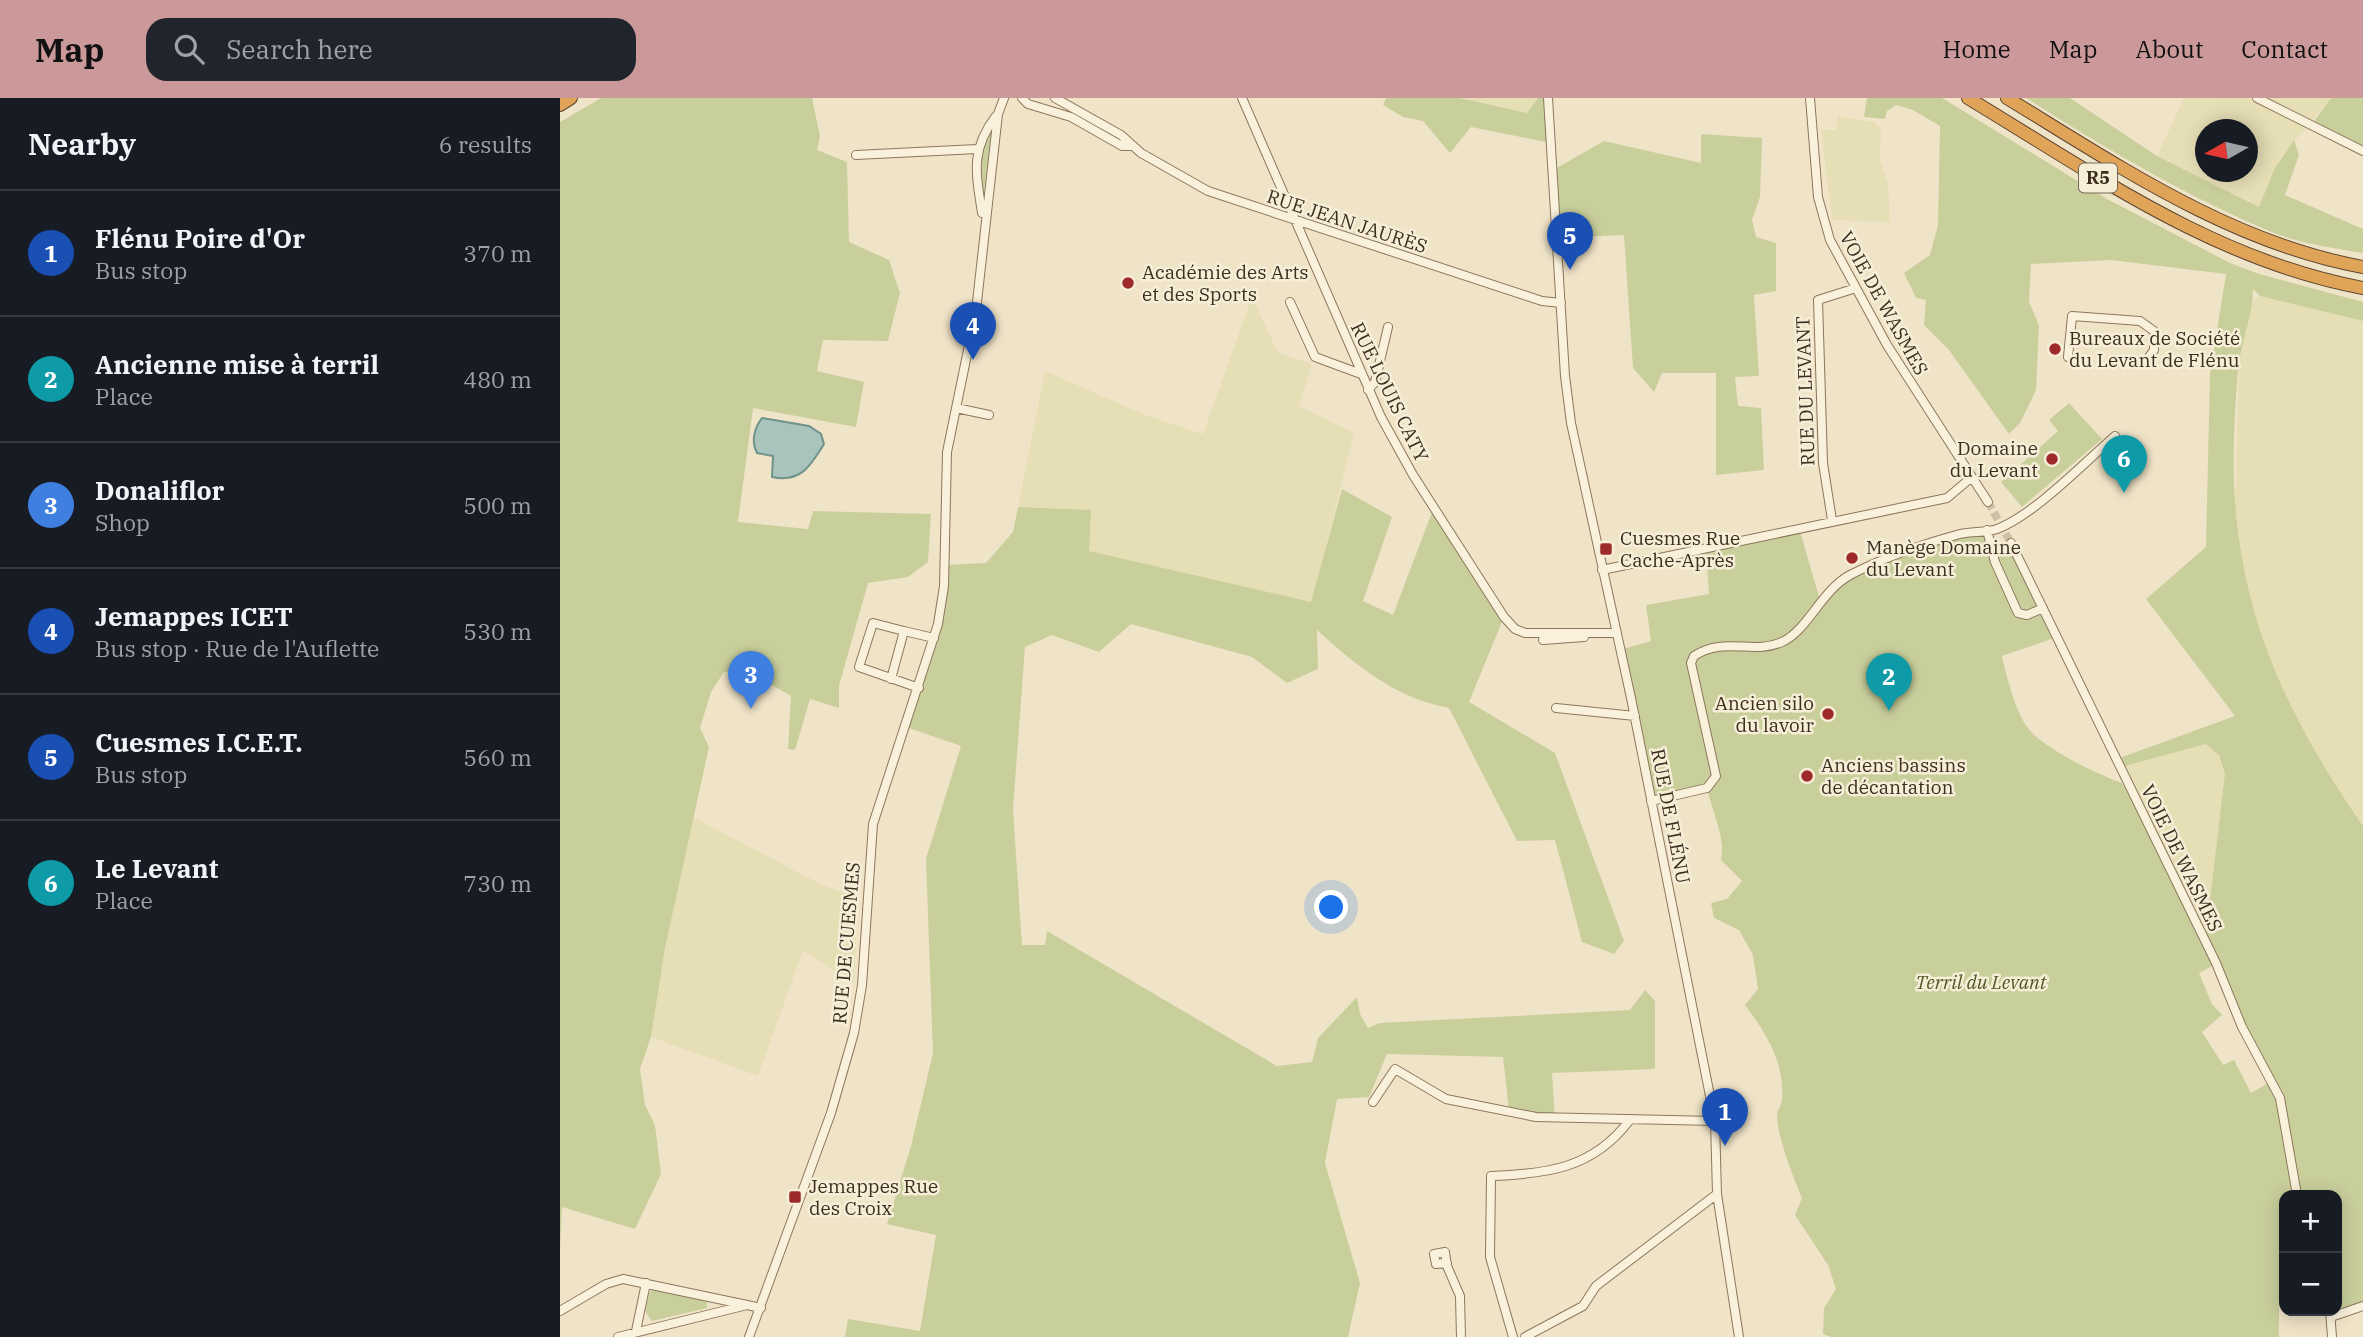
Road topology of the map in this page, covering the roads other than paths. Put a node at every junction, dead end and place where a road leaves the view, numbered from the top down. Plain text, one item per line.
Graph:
1 (571, 98) edge
2 (1004, 98) edge
3 (1022, 98) edge
4 (1055, 98) edge
5 (1242, 98) edge
6 (1548, 98) edge
7 (1810, 98) edge
8 (1968, 98) edge
9 (2007, 98) edge
10 (2257, 98) edge
11 (560, 105) edge
12 (998, 114) junction
13 (1132, 146) junction
14 (977, 149) junction
15 (2363, 151) edge
16 (856, 155) dead end
17 (1293, 219) junction
18 (985, 225) junction
19 (2363, 267) edge
20 (1856, 288) junction
21 (2363, 288) edge
22 (1290, 302) dead end
23 (1561, 303) junction
24 (1388, 327) dead end
25 (2068, 356) dead end
26 (2144, 364) dead end
27 (1361, 374) junction
28 (1368, 390) junction
29 (956, 408) junction
30 (989, 415) dead end
31 (2115, 436) dead end
32 (1972, 478) junction
33 (1988, 502) tunnel mouth
34 (1832, 520) junction
35 (1987, 530) junction
36 (2011, 543) tunnel mouth
37 (1602, 569) junction
38 (2043, 608) junction
39 (904, 631) junction
40 (1589, 633) junction
41 (1616, 634) junction
42 (934, 638) junction
43 (1543, 640) dead end
44 (891, 679) junction
45 (919, 688) junction
46 (1556, 708) dead end
47 (1635, 716) junction
48 (1651, 801) junction
49 (1373, 1102) dead end
50 (1629, 1121) junction
51 (1715, 1121) junction
52 (2296, 1190) edge
53 (1717, 1194) junction
54 (1447, 1263) dead end
55 (646, 1283) junction
56 (708, 1295) junction
57 (747, 1305) junction
58 (2363, 1306) edge
59 (761, 1308) junction
60 (560, 1311) edge
61 (2342, 1311) edge
62 (703, 1316) junction
63 (2331, 1316) edge
64 (636, 1331) junction
65 (618, 1337) edge
66 (749, 1337) edge
67 (1461, 1337) edge
68 (1513, 1337) edge
69 (1525, 1337) edge
70 (1739, 1337) edge
71 (2332, 1337) edge

1 - 11 highway
2 - 12 street
3 - 13 street, RUE JEAN JAURÈS
4 - 13 street, RUE JEAN JAURÈS
5 - 17 street, RUE LOUIS CATY
6 - 23 street, RUE DE FLÉNU
7 - 20 street, VOIE DE WASMES
8 - 21 highway, R5
9 - 19 highway, R5
10 - 15 street
12 - 14 street
12 - 18 street
13 - 17 street, RUE JEAN JAURÈS
14 - 16 street
14 - 18 street
17 - 23 street, RUE JEAN JAURÈS
17 - 27 street, RUE LOUIS CATY
18 - 29 street, RUE DE CUESMES
20 - 32 street, VOIE DE WASMES
20 - 34 street, RUE DU LEVANT
22 - 27 street
23 - 37 street, RUE DE FLÉNU
24 - 28 street
25 - 26 street
27 - 28 street, RUE LOUIS CATY
28 - 40 street, RUE LOUIS CATY
29 - 30 street
29 - 42 street, RUE DE CUESMES
31 - 35 street
32 - 33 street, VOIE DE WASMES
32 - 34 street
34 - 37 street
35 - 38 street
35 - 48 street
36 - 38 street, VOIE DE WASMES
37 - 41 street, RUE DE FLÉNU
38 - 52 street, VOIE DE WASMES
39 - 42 street
39 - 44 street
39 - 44 street
40 - 41 street, RUE LOUIS CATY
40 - 43 street
41 - 47 street, RUE DE FLÉNU
42 - 45 street, RUE DE CUESMES
44 - 45 street
45 - 59 street, RUE DE CUESMES
46 - 47 street
47 - 48 street, RUE DE FLÉNU
48 - 51 street, RUE DE FLÉNU
49 - 50 street
50 - 51 street
50 - 68 street
51 - 53 street, RUE DE FLÉNU
53 - 69 street
53 - 70 street, RUE DE FLÉNU
54 - 67 street
55 - 56 street
55 - 60 street
55 - 64 street
56 - 57 street
56 - 62 street
57 - 59 street
57 - 62 street
58 - 61 street
59 - 66 street, RUE DE CUESMES
62 - 64 street
63 - 71 street
64 - 65 street

